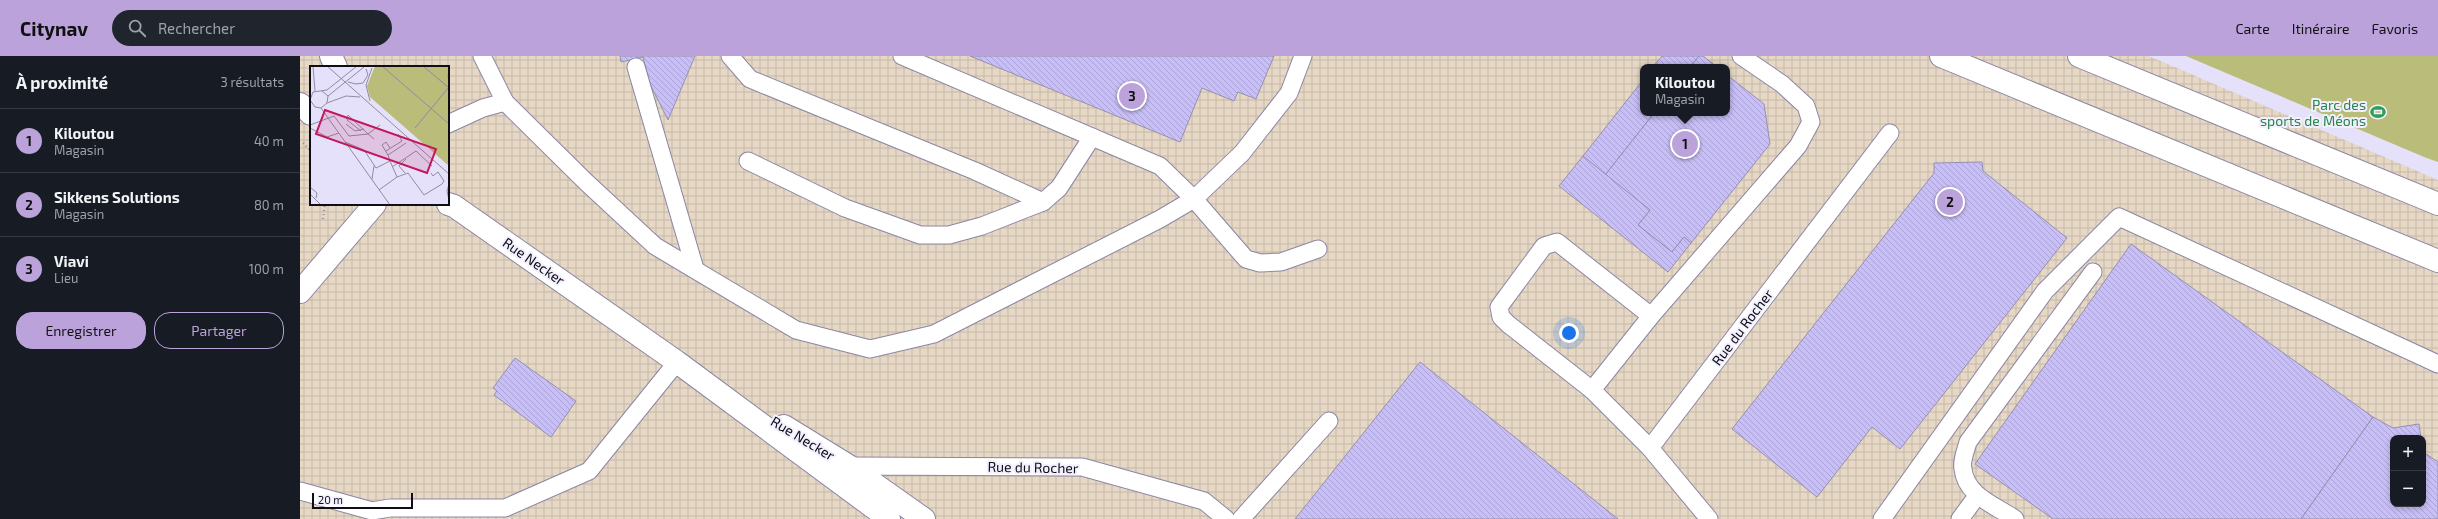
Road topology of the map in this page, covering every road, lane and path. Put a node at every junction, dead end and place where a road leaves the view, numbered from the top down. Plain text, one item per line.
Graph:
1 (331, 56) edge
2 (482, 56) edge
3 (730, 56) edge
4 (902, 56) edge
5 (1303, 56) edge
6 (1741, 56) edge
7 (1941, 56) edge
8 (2079, 56) edge
9 (336, 66) edge
10 (636, 67) dead end
11 (505, 102) junction
12 (300, 104) edge
13 (310, 113) edge
14 (449, 124) edge
15 (1890, 133) dead end
16 (1092, 137) junction
17 (300, 140) edge
18 (310, 150) edge
19 (748, 161) dead end
20 (1194, 199) junction
21 (1043, 202) junction
22 (449, 204) edge
23 (2438, 204) edge
24 (374, 205) edge
25 (1318, 249) dead end
26 (2438, 261) edge
27 (695, 269) junction
28 (2093, 272) dead end
29 (300, 292) edge
30 (1651, 316) junction
31 (677, 362) junction
32 (2438, 364) edge
33 (1592, 390) junction
34 (1329, 421) dead end
35 (1650, 448) junction
36 (844, 474) junction
37 (300, 491) edge
38 (1977, 496) junction
39 (889, 519) edge
40 (924, 519) edge
41 (1226, 519) edge
42 (1241, 519) edge
43 (1709, 519) edge
44 (1882, 519) edge
45 (1960, 519) edge
46 (2015, 519) edge

1 - 9 main road
2 - 11 lane
3 - 21 lane
4 - 16 lane
5 - 20 lane
6 - 30 lane
7 - 26 main road
8 - 23 main road
10 - 27 lane
11 - 14 lane
11 - 27 lane
12 - 13 main road
15 - 35 lane, Rue du Rocher
16 - 20 lane
16 - 21 lane
17 - 18 path
19 - 21 lane
20 - 25 lane
20 - 27 lane
22 - 31 main road, Rue Necker
24 - 29 main road
28 - 38 lane
30 - 33 lane
30 - 33 lane
31 - 36 main road, Rue Necker
31 - 37 lane
32 - 44 lane
33 - 35 lane
34 - 42 lane
35 - 43 lane
36 - 39 main road, Rue Necker
36 - 40 main road, Rue Necker
36 - 41 lane, Rue du Rocher
38 - 45 lane
38 - 46 lane

